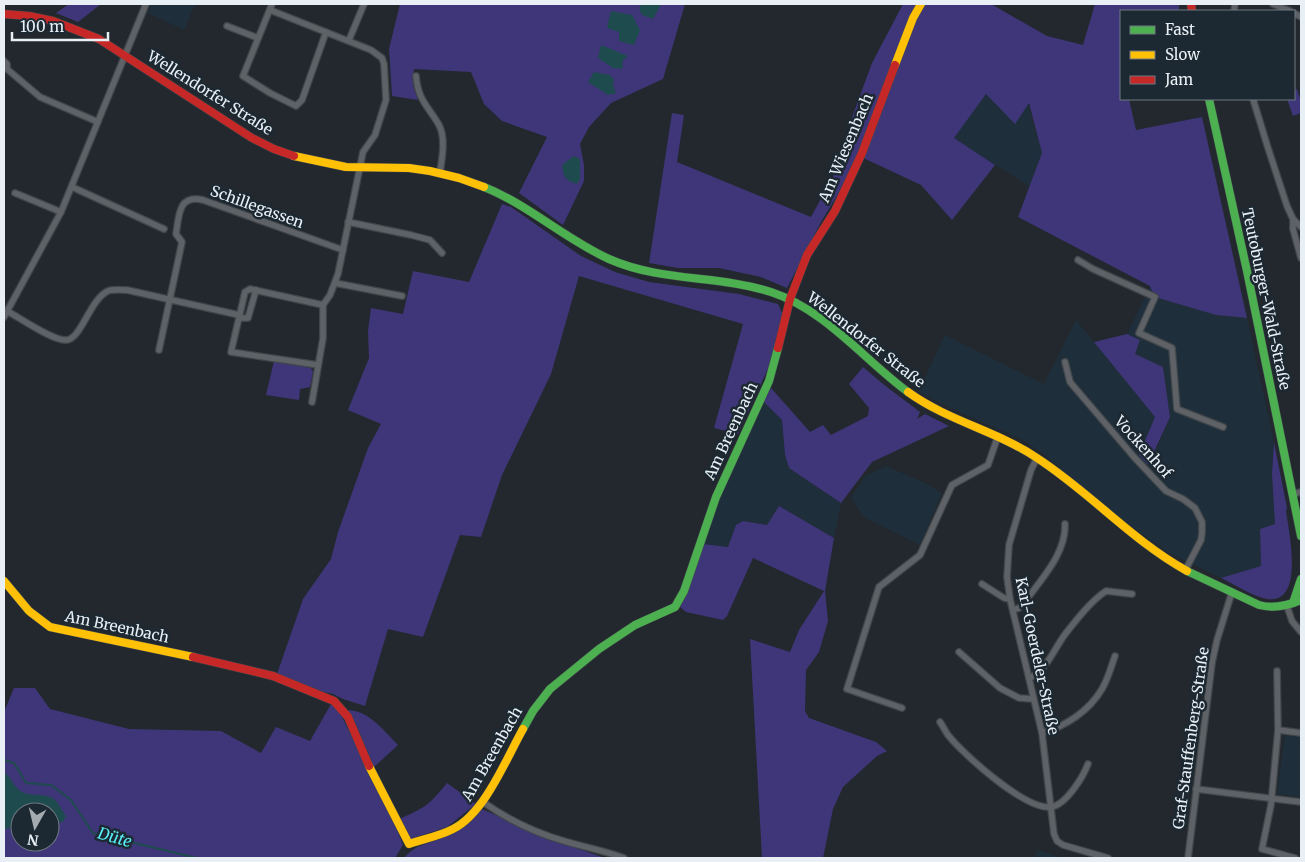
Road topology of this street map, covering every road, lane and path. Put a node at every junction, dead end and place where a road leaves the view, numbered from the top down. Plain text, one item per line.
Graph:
1 (146, 4) edge
2 (364, 4) edge
3 (920, 4) edge
4 (1273, 4) edge
5 (271, 7) edge
6 (1288, 10) edge
7 (4, 14) edge
8 (227, 26) dead end
9 (326, 32) junction
10 (258, 38) junction
11 (349, 40) junction
12 (126, 57) junction
13 (4, 61) edge
14 (6, 69) edge
15 (416, 76) dead end
16 (1208, 100) edge
17 (1253, 100) edge
18 (98, 122) junction
19 (359, 168) junction
20 (440, 172) junction
21 (72, 187) junction
22 (15, 193) dead end
23 (62, 212) junction
24 (1293, 219) junction
25 (348, 222) junction
26 (1301, 227) edge
27 (164, 229) dead end
28 (343, 250) junction
29 (442, 253) dead end
30 (1301, 258) edge
31 (1078, 260) dead end
32 (335, 283) junction
33 (256, 290) junction
34 (402, 296) dead end
35 (170, 299) junction
36 (790, 299) junction
37 (323, 304) junction
38 (5, 314) edge
39 (239, 316) junction
40 (159, 350) dead end
41 (1065, 362) dead end
42 (318, 364) junction
43 (312, 402) dead end
44 (1223, 427) dead end
45 (998, 436) junction
46 (1037, 458) junction
47 (1297, 493) edge
48 (1065, 524) dead end
49 (1301, 536) edge
50 (1186, 570) junction
51 (1301, 579) edge
52 (4, 581) edge
53 (982, 584) dead end
54 (1232, 592) junction
55 (1132, 594) dead end
56 (1010, 599) junction
57 (1301, 600) edge
58 (1290, 604) junction
59 (1013, 610) junction
60 (1301, 632) edge
61 (959, 652) dead end
62 (1115, 656) dead end
63 (1277, 671) dead end
64 (1029, 678) junction
65 (1033, 699) junction
66 (902, 708) dead end
67 (940, 722) dead end
68 (1278, 730) junction
69 (1042, 733) junction
70 (1301, 734) edge
71 (1088, 764) dead end
72 (1196, 789) junction
73 (1271, 799) junction
74 (483, 802) junction
75 (1301, 802) edge
76 (1052, 807) junction
77 (624, 858) edge
78 (1108, 858) edge
79 (1188, 858) edge
80 (1295, 858) edge

1 - 12 street
2 - 11 street
3 - 36 street, Am Wiesenbach
4 - 6 street
5 - 9 street
5 - 10 street
7 - 12 street, Wellendorfer Straße
8 - 10 street
9 - 10 street
9 - 11 street
11 - 19 street
12 - 18 street
12 - 19 street, Wellendorfer Straße
13 - 14 street
14 - 18 street
15 - 20 street
16 - 47 street, Teutoburger-Wald-Straße
17 - 24 street
18 - 21 street
19 - 20 street, Wellendorfer Straße
19 - 25 street
20 - 36 street, Wellendorfer Straße
21 - 23 street
21 - 27 street
22 - 23 street
23 - 38 street
24 - 26 street
24 - 30 street
25 - 28 street
25 - 29 street
28 - 32 street
28 - 35 street, Schillegassen
31 - 44 street
32 - 34 street
32 - 37 street
33 - 37 street
33 - 39 street
33 - 39 street
35 - 38 street
35 - 39 street
35 - 40 street
36 - 45 street, Wellendorfer Straße
36 - 74 street, Am Breenbach
37 - 42 street
39 - 42 street
41 - 50 street, Vockenhof
42 - 43 street
45 - 46 street, Wellendorfer Straße
45 - 66 street
46 - 50 street, Wellendorfer Straße
46 - 56 street, Karl-Goerdeler-Straße
47 - 49 street, Teutoburger-Wald-Straße
48 - 59 street
50 - 54 street, Wellendorfer Straße
51 - 58 street
52 - 74 street, Am Breenbach
53 - 56 street
54 - 58 street, Wellendorfer Straße
54 - 72 street, Graf-Stauffenberg-Straße
55 - 64 street
56 - 59 street, Karl-Goerdeler-Straße
57 - 58 street, Wellendorfer Straße
58 - 60 street
59 - 64 street, Karl-Goerdeler-Straße
61 - 65 street
62 - 69 street
63 - 68 street
64 - 65 street, Karl-Goerdeler-Straße
65 - 69 street, Karl-Goerdeler-Straße
67 - 76 street
68 - 70 street
68 - 73 street
69 - 76 street, Karl-Goerdeler-Straße
71 - 76 street
72 - 73 street
72 - 79 street, Graf-Stauffenberg-Straße
73 - 75 street
73 - 80 street
74 - 77 street
76 - 78 street, Karl-Goerdeler-Straße

